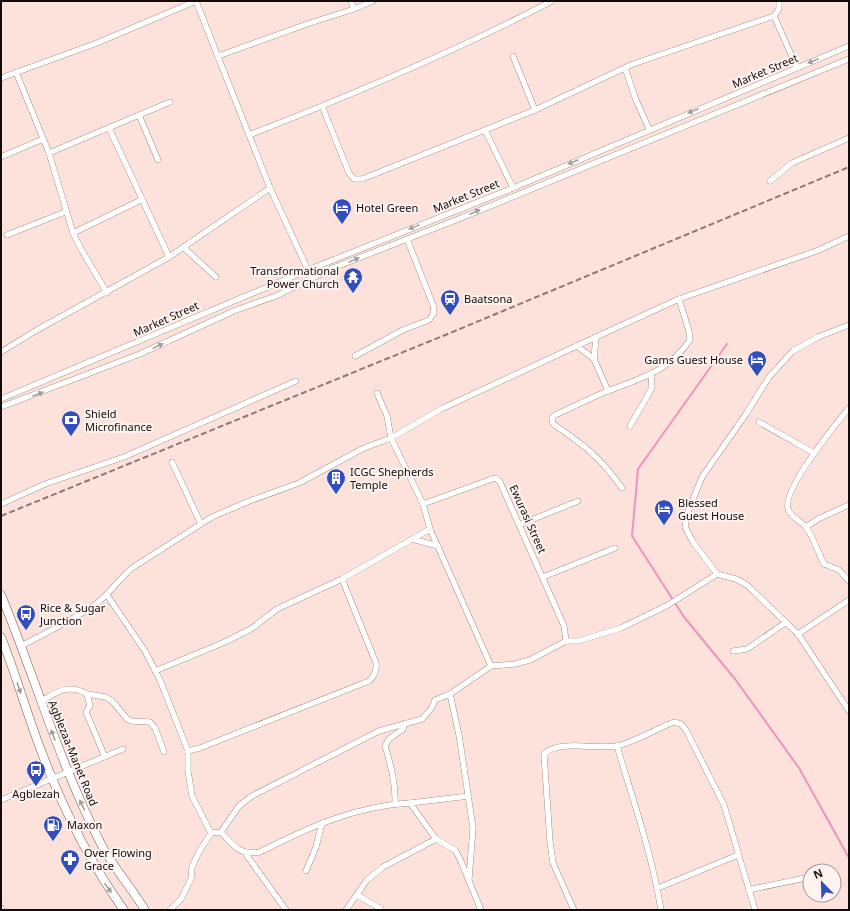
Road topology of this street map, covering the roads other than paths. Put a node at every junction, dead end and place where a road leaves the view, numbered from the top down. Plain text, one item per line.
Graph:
1 (196, 1) edge
2 (351, 1) edge
3 (373, 1) edge
4 (552, 1) edge
5 (778, 1) edge
6 (354, 9) junction
7 (774, 16) junction
8 (849, 46) edge
9 (218, 56) junction
10 (512, 56) dead end
11 (849, 59) edge
12 (625, 68) junction
13 (797, 68) junction
14 (1, 71) edge
15 (16, 72) junction
16 (2, 77) edge
17 (170, 102) dead end
18 (322, 106) junction
19 (535, 110) junction
20 (139, 115) junction
21 (109, 128) junction
22 (649, 129) junction
23 (485, 130) junction
24 (249, 135) junction
25 (849, 138) edge
26 (43, 139) junction
27 (49, 153) junction
28 (1, 158) edge
29 (158, 160) dead end
30 (770, 182) dead end
31 (270, 188) junction
32 (513, 188) junction
33 (141, 200) junction
34 (66, 212) junction
35 (73, 233) junction
36 (7, 235) dead end
37 (849, 236) edge
38 (407, 239) junction
39 (184, 247) junction
40 (169, 257) junction
41 (308, 270) junction
42 (216, 277) dead end
43 (107, 293) junction
44 (679, 299) junction
45 (849, 325) edge
46 (596, 337) junction
47 (577, 346) junction
48 (1, 352) edge
49 (355, 356) dead end
50 (594, 359) junction
51 (651, 375) junction
52 (296, 381) dead end
53 (608, 391) junction
54 (377, 393) dead end
55 (1, 399) edge
56 (1, 407) edge
57 (849, 408) edge
58 (759, 422) dead end
59 (630, 426) dead end
60 (391, 438) junction
61 (814, 453) junction
62 (172, 462) dead end
63 (622, 488) dead end
64 (578, 502) dead end
65 (1, 504) edge
66 (423, 504) junction
67 (849, 505) edge
68 (201, 524) junction
69 (519, 525) junction
70 (806, 526) junction
71 (430, 529) junction
72 (412, 539) junction
73 (438, 546) junction
74 (615, 548) dead end
75 (717, 574) junction
76 (543, 578) junction
77 (342, 579) junction
78 (849, 581) edge
79 (1, 595) edge
80 (107, 595) junction
81 (849, 600) edge
82 (785, 623) junction
83 (798, 634) junction
84 (566, 641) junction
85 (3, 646) edge
86 (22, 646) junction
87 (733, 651) dead end
88 (491, 666) junction
89 (155, 671) junction
90 (87, 694) junction
91 (450, 694) junction
92 (41, 701) junction
93 (849, 711) edge
94 (405, 723) junction
95 (617, 746) junction
96 (123, 748) dead end
97 (188, 751) junction
98 (164, 752) dead end
99 (105, 757) junction
100 (67, 772) junction
101 (52, 779) junction
102 (469, 796) junction
103 (1, 800) edge
104 (410, 803) junction
105 (394, 804) junction
106 (322, 823) junction
107 (222, 832) junction
108 (211, 833) junction
109 (436, 839) junction
110 (245, 853) junction
111 (738, 854) junction
112 (306, 871) dead end
113 (802, 879) edge
114 (469, 881) junction
115 (658, 888) junction
116 (748, 890) junction
117 (357, 895) junction
118 (381, 909) dead end
119 (124, 910) edge
120 (145, 910) edge
121 (170, 910) edge
122 (286, 910) edge
123 (346, 910) edge
124 (481, 910) edge
125 (574, 910) edge
126 (661, 910) edge
127 (755, 910) edge

1 - 9 street
1 - 15 street
2 - 6 street
3 - 6 street
4 - 18 street
5 - 7 street
6 - 9 street
7 - 12 street
7 - 13 street
8 -> 13 street, Market Street
9 - 24 street
10 - 19 street
38 -> 11 street, Market Street
12 - 19 street
12 - 22 street
13 -> 22 street, Market Street
14 - 16 street
15 - 16 street
15 - 26 street
17 - 20 street
18 - 23 street
18 - 24 street
19 - 23 street
20 - 21 street
20 - 29 street
21 - 27 street
21 - 33 street
22 -> 32 street, Market Street
23 - 32 street
24 - 31 street
25 - 30 street
26 - 27 street
26 - 28 street
27 - 34 street
31 - 39 street
31 - 41 street
32 -> 41 street, Market Street
33 - 35 street
33 - 40 street
34 - 35 street
34 - 36 street
35 - 43 street
37 - 44 street
38 - 49 street
56 -> 38 street, Market Street
39 - 40 street
39 - 42 street
40 - 43 street
41 - 55 street, Market Street
43 - 48 street
44 - 46 street
44 - 51 street
45 - 75 street
46 - 47 street
46 - 50 street
47 - 50 street
47 - 60 street
50 - 53 street
51 - 53 street
51 - 59 street
52 - 65 street
53 - 63 street
54 - 60 street
57 - 61 street
58 - 61 street
60 - 66 street
60 - 68 street
61 - 70 street
62 - 68 street
64 - 69 street
66 - 69 street, Ewurasi Street
66 - 71 street
67 - 70 street
68 - 80 street
69 - 76 street, Ewurasi Street
70 - 78 street
71 - 72 street
71 - 73 street
72 - 73 street
72 - 77 street
73 - 88 street
74 - 76 street
75 - 82 street
75 - 84 street
76 - 84 street, Ewurasi Street
77 - 89 street
77 - 97 street
79 - 86 main road, Agblezaa-Manet Road
80 - 86 street
80 - 89 street
81 - 83 street
82 - 83 street
82 - 87 street
83 - 93 street
84 - 88 street
85 -> 101 main road
86 - 92 main road, Agblezaa-Manet Road
88 - 91 street
89 - 97 street
90 - 92 street
90 - 98 street
90 - 99 street
91 - 94 street
91 - 102 street
100 -> 92 main road, Agblezaa-Manet Road
94 - 105 street
94 - 107 street
95 - 111 street
95 - 115 street
95 - 125 street
96 - 99 street
97 - 108 street
99 - 100 street
100 - 101 street
120 -> 100 main road, Agblezaa-Manet Road
101 - 103 street
101 -> 119 main road
102 - 104 street
102 - 114 street
104 - 105 street
104 - 109 street
105 - 106 street
106 - 110 street
106 - 112 street
107 - 108 street
107 - 110 street
108 - 121 street
109 - 114 street
109 - 117 street
110 - 122 street
111 - 115 street
111 - 116 street
113 - 116 street
114 - 124 street
115 - 126 street
116 - 127 street
117 - 118 street
117 - 123 street

